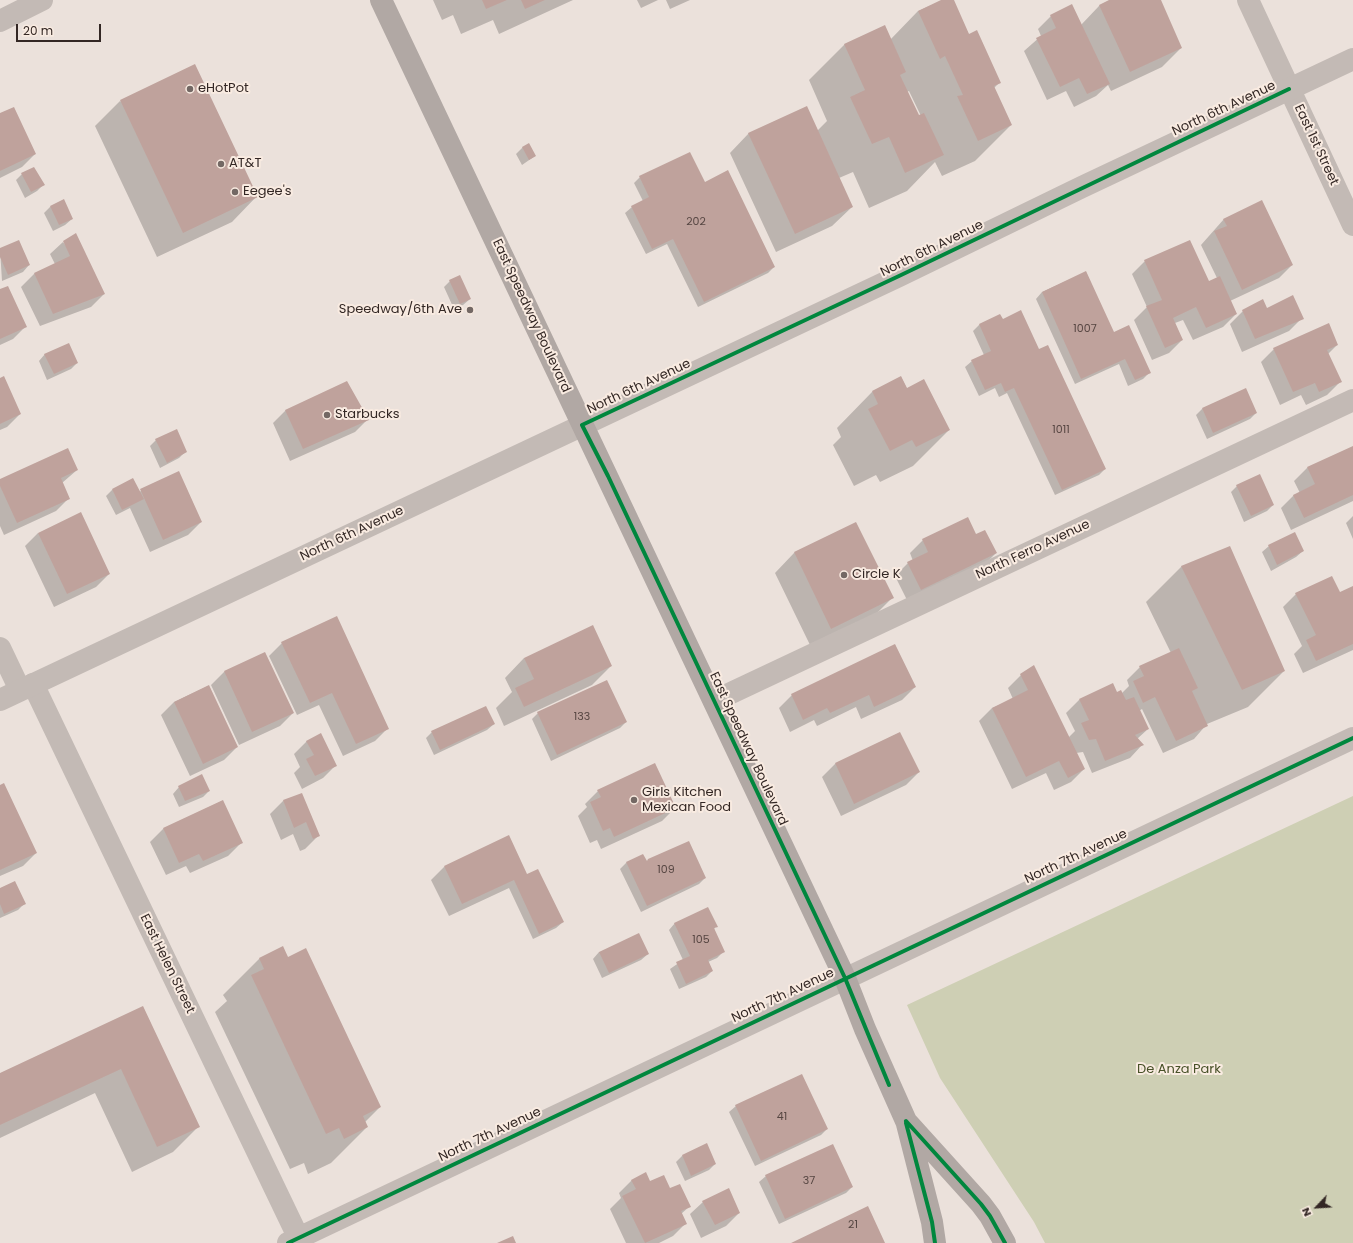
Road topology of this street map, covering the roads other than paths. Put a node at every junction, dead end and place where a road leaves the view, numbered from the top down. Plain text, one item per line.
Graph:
1 (42, 0) edge
2 (381, 0) edge
3 (1248, 0) edge
4 (0, 21) edge
5 (1353, 59) edge
6 (1289, 89) junction
7 (1353, 225) edge
8 (1353, 400) edge
9 (582, 425) junction
10 (0, 648) edge
11 (27, 687) junction
12 (0, 700) edge
13 (714, 701) junction
14 (1353, 738) edge
15 (845, 978) junction
16 (906, 1121) junction
17 (934, 1238) edge
18 (296, 1241) edge
19 (1005, 1243) edge

1 - 4 street
2 - 9 main road, East Speedway Boulevard
3 - 6 street, East 1st Street
5 - 6 street, North 6th Avenue
6 - 7 street, East 1st Street
6 - 9 street, North 6th Avenue
8 - 13 street, North Ferro Avenue
9 - 11 street, North 6th Avenue
9 - 13 main road, East Speedway Boulevard
10 - 11 street, East Helen Street
11 - 12 street, North 6th Avenue
11 - 18 street, East Helen Street
13 - 15 main road, East Speedway Boulevard
14 - 15 street, North 7th Avenue
15 - 16 main road, East Speedway Boulevard
15 - 18 street, North 7th Avenue
16 - 17 main road
16 - 19 main road, East Speedway Boulevard

